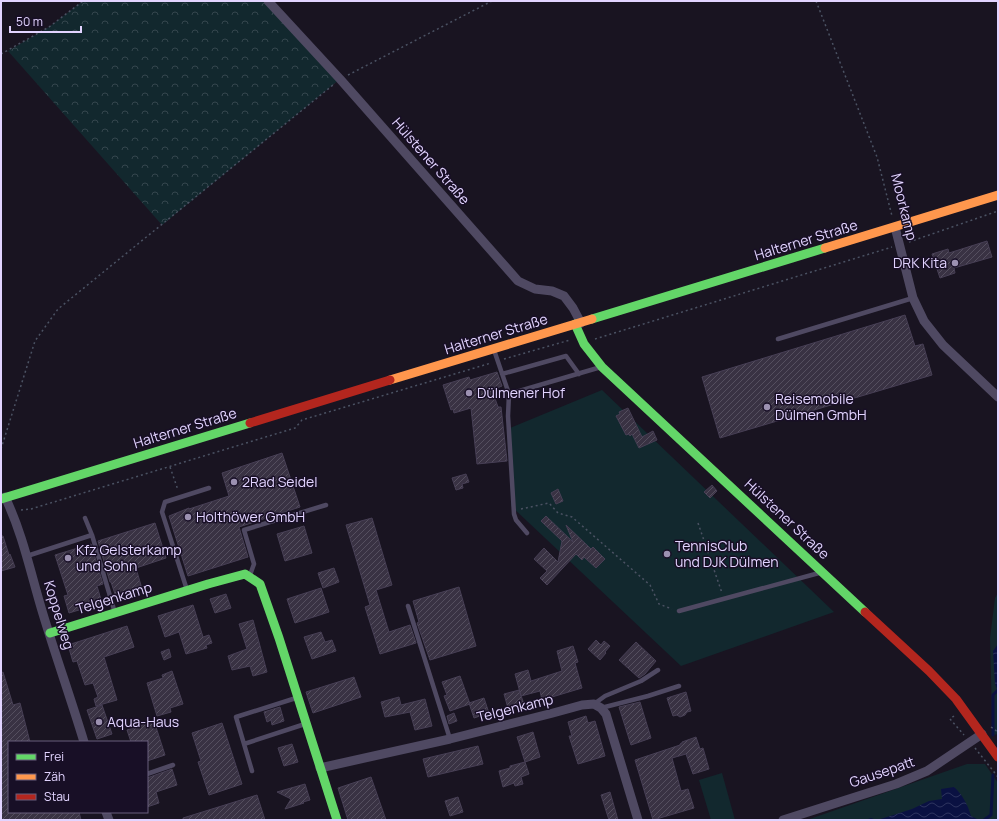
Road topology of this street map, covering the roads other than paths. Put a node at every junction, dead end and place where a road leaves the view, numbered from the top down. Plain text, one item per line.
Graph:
1 (268, 1) edge
2 (998, 196) edge
3 (895, 227) junction
4 (913, 298) junction
5 (578, 324) junction
6 (778, 339) dead end
7 (493, 349) junction
8 (602, 367) junction
9 (502, 374) junction
10 (579, 374) junction
11 (509, 394) junction
12 (997, 394) edge
13 (209, 488) dead end
14 (3, 498) edge
15 (326, 505) dead end
16 (85, 518) dead end
17 (528, 533) dead end
18 (92, 535) junction
19 (27, 556) junction
20 (823, 572) junction
21 (249, 577) junction
22 (187, 590) junction
23 (408, 606) dead end
24 (679, 611) road end
25 (115, 613) junction
26 (50, 633) junction
27 (658, 670) dead end
28 (679, 686) dead end
29 (298, 697) junction
30 (597, 706) junction
31 (306, 723) junction
32 (982, 734) junction
33 (450, 739) junction
34 (84, 741) edge
35 (244, 744) junction
36 (998, 757) edge
37 (173, 765) dead end
38 (320, 768) junction
39 (252, 771) dead end
40 (148, 774) edge
41 (337, 820) edge
42 (638, 820) edge
43 (783, 820) edge

1 - 5 street, Hülstener Straße
2 - 3 street, Halterner Straße
3 - 4 street, Moorkamp
3 - 5 street, Halterner Straße
4 - 6 lane
4 - 12 street, Moorkamp
5 - 7 street, Halterner Straße
5 - 8 street, Hülstener Straße
7 - 9 lane
7 - 14 street, Halterner Straße
8 - 10 lane
8 - 20 street, Hülstener Straße
9 - 10 lane
9 - 11 lane
10 - 11 lane
11 - 17 lane
13 - 22 lane
14 - 19 street, Koppelweg
15 - 21 lane
16 - 18 lane
18 - 19 lane
18 - 25 lane
19 - 26 street, Koppelweg
20 - 24 lane
20 - 32 street, Hülstener Straße
21 - 22 street, Telgenkamp
21 - 29 street
22 - 25 street, Telgenkamp
23 - 33 lane
25 - 26 street, Telgenkamp
26 - 34 street, Koppelweg
27 - 30 lane
28 - 30 lane
29 - 31 street
29 - 35 lane
30 - 33 street, Telgenkamp
30 - 42 street
31 - 35 lane
31 - 38 street
32 - 36 street, Hülstener Straße
32 - 43 street, Gausepatt
33 - 38 street, Telgenkamp
35 - 39 lane
37 - 40 lane
38 - 41 street

